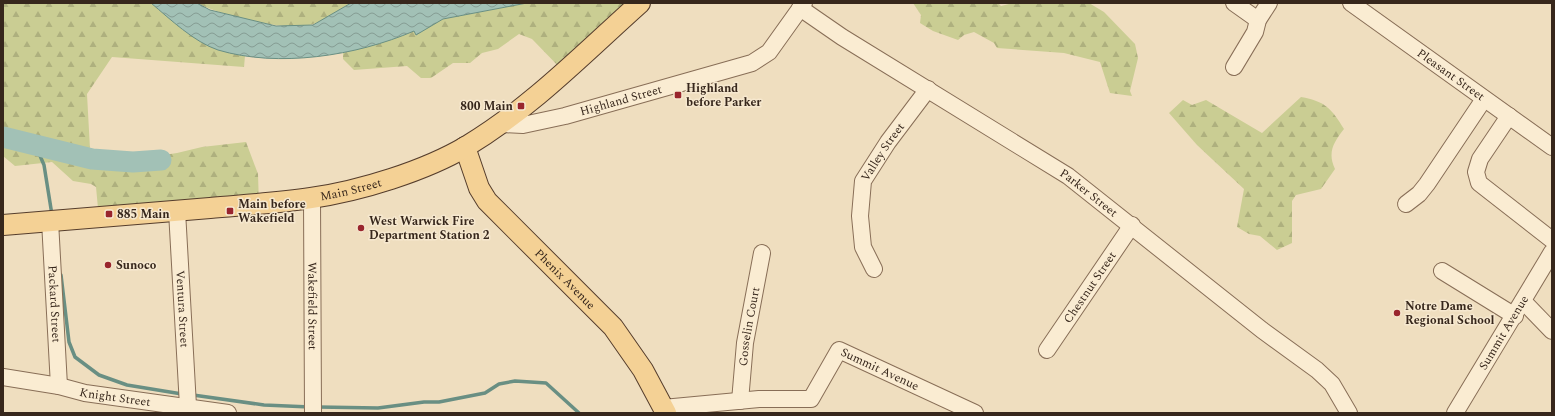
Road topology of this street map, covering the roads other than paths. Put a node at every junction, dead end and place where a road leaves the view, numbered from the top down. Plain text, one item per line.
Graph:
1 (640, 3) edge
2 (1234, 3) edge
3 (1269, 3) edge
4 (1351, 3) edge
5 (802, 6) edge
6 (1258, 20) junction
7 (1234, 68) dead end
8 (928, 89) junction
9 (1484, 99) junction
10 (1509, 116) junction
11 (502, 124) junction
12 (465, 147) junction
13 (1552, 147) edge
14 (312, 198) junction
15 (1406, 204) dead end
16 (177, 211) junction
17 (53, 221) junction
18 (3, 225) edge
19 (1132, 225) junction
20 (1552, 240) edge
21 (1552, 252) edge
22 (762, 253) dead end
23 (874, 269) dead end
24 (1442, 271) dead end
25 (1523, 301) junction
26 (1515, 316) junction
27 (1552, 331) edge
28 (1047, 350) dead end
29 (3, 377) edge
30 (59, 386) junction
31 (740, 401) junction
32 (188, 406) junction
33 (807, 406) edge
34 (665, 410) edge
35 (228, 413) edge
36 (313, 413) edge
37 (975, 413) edge
38 (1349, 413) edge
39 (1455, 413) edge

1 - 11 main road, Main Street
2 - 6 street
3 - 6 street
4 - 9 street, Pleasant Street
5 - 8 street, Parker Street
5 - 11 street, Highland Street
6 - 7 street
8 - 19 street, Parker Street
8 - 23 street, Valley Street
9 - 10 street, Pleasant Street
9 - 15 street
10 - 13 street, Pleasant Street
10 - 20 street
11 - 12 main road, Main Street
12 - 14 main road, Main Street
12 - 34 main road, Phenix Avenue
14 - 16 main road, Main Street
14 - 36 street, Wakefield Street
16 - 17 main road, Main Street
16 - 32 street, Ventura Street
17 - 18 main road, Main Street
17 - 30 street, Packard Street
19 - 28 street, Chestnut Street
19 - 38 street, Parker Street
21 - 25 street, Summit Avenue
22 - 31 street, Gosselin Court
24 - 26 street
25 - 26 street, Summit Avenue
25 - 27 street
26 - 39 street, Summit Avenue
29 - 30 street, Knight Street
30 - 32 street, Knight Street
31 - 33 street, Summit Avenue
31 - 34 street, Summit Avenue
32 - 35 street, Knight Street
33 - 37 street, Summit Avenue

